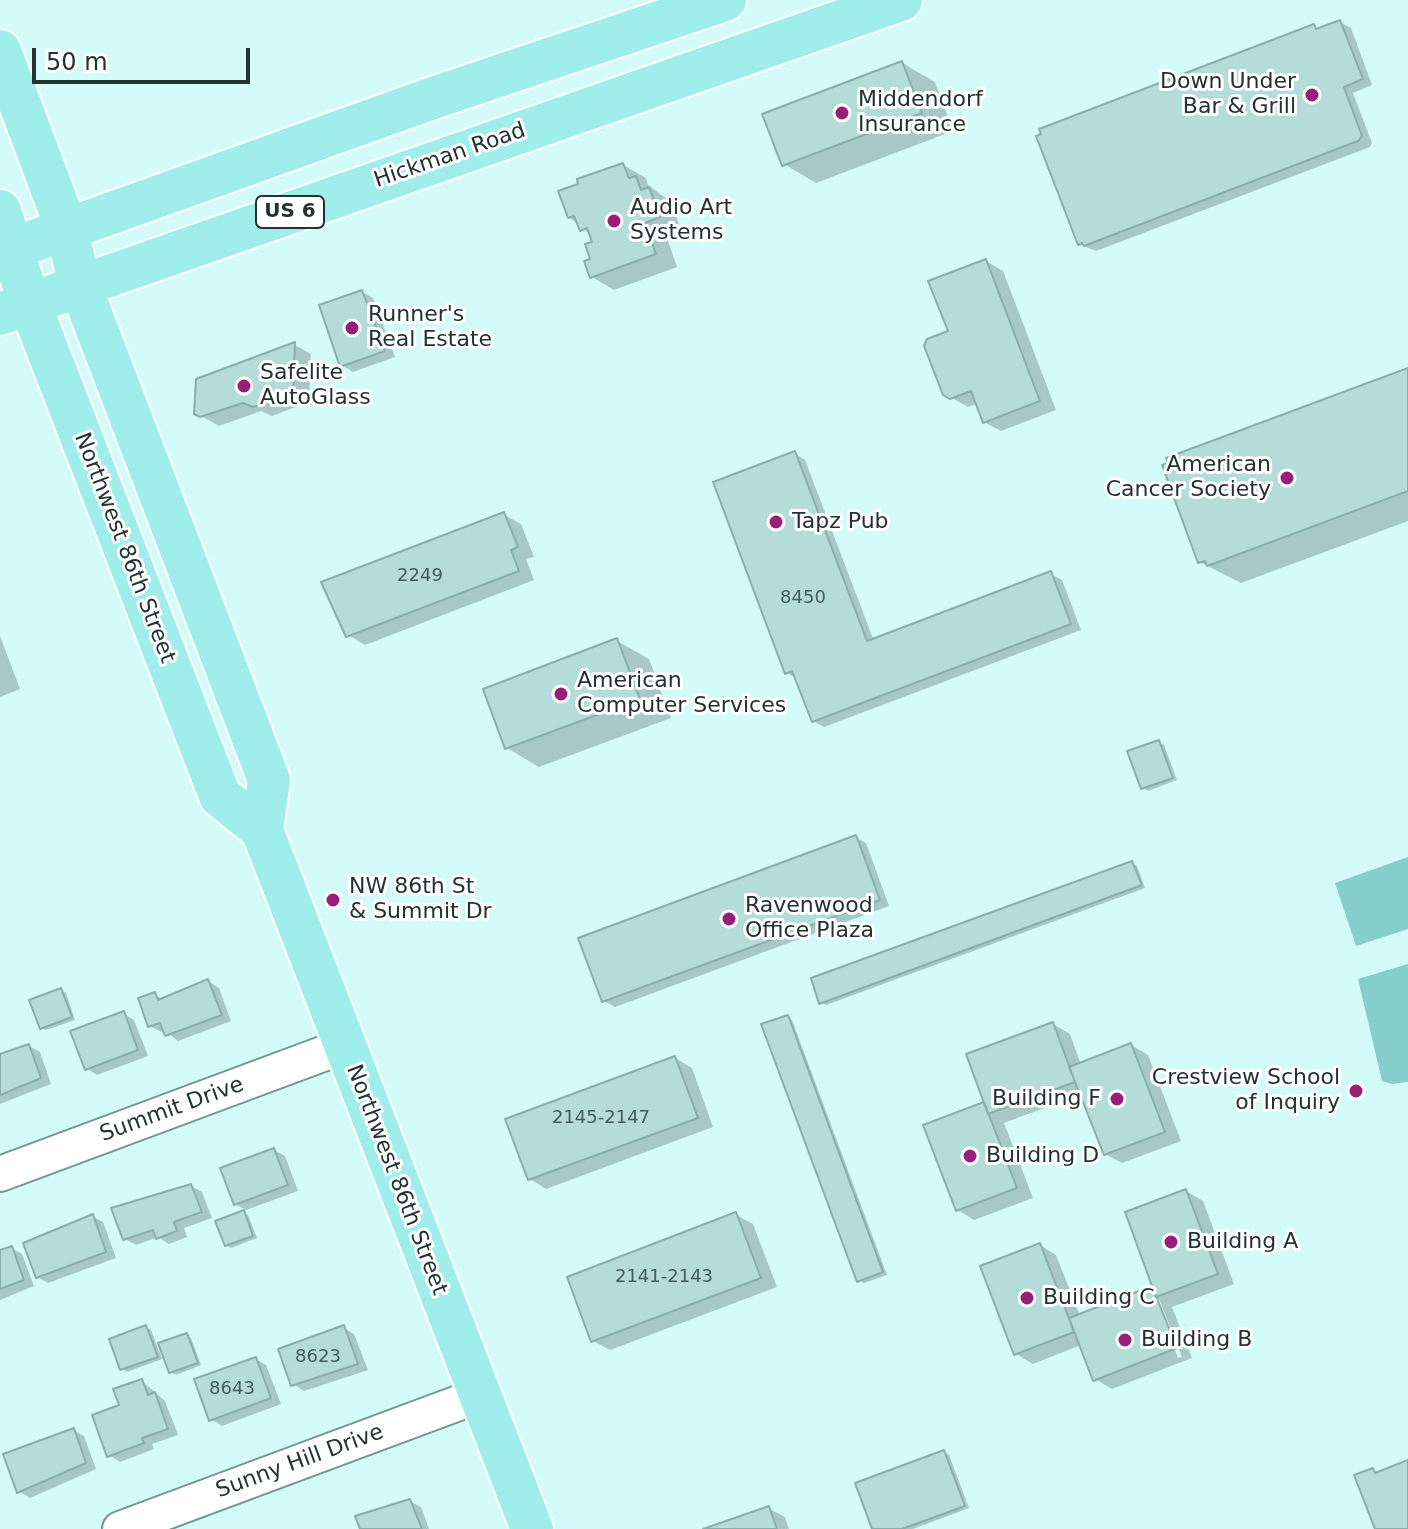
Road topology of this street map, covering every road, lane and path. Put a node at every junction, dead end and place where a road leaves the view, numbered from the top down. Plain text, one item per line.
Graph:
1 (725, 0) edge
2 (901, 0) edge
3 (0, 51) edge
4 (66, 227) junction
5 (4, 237) edge
6 (80, 285) junction
7 (15, 308) edge
8 (262, 830) junction
9 (344, 1046) junction
10 (0, 1174) edge
11 (480, 1395) junction
12 (120, 1529) edge
13 (532, 1529) edge

1 - 4 main road
2 - 6 main road, Hickman Road / US 6
3 - 4 main road, Northwest 86th Street
4 - 5 main road
4 - 6 main road, Northwest 86th Street
5 - 7 main road, Northwest 86th Street
6 - 7 main road, Hickman Road / US 6
6 - 8 main road, Northwest 86th Street
7 - 8 main road, Northwest 86th Street
8 - 9 main road, Northwest 86th Street
9 - 10 street, Summit Drive
9 - 11 main road, Northwest 86th Street
11 - 12 street, Sunny Hill Drive
11 - 13 main road, Northwest 86th Street

